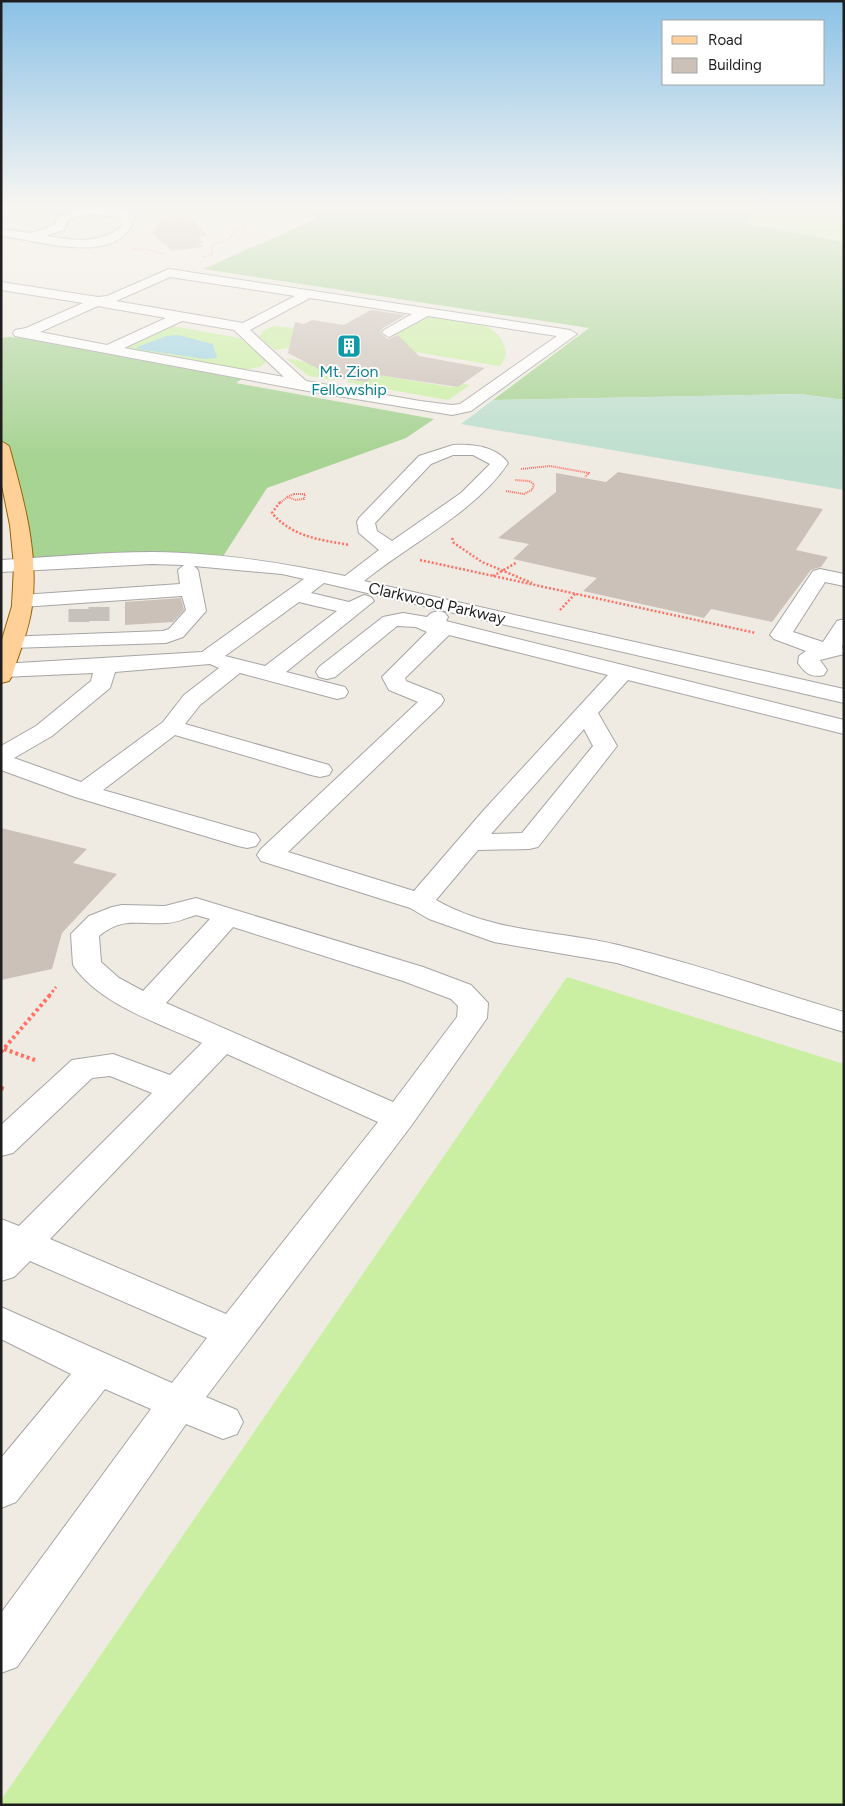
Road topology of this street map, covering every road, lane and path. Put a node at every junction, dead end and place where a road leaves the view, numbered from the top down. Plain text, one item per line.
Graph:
1 (17, 288) edge
2 (134, 288) edge
3 (271, 288) edge
4 (309, 294) junction
5 (98, 300) junction
6 (426, 312) junction
7 (181, 316) junction
8 (244, 327) junction
9 (389, 333) dead end
10 (107, 350) junction
11 (302, 385) junction
12 (1, 446) edge
13 (518, 470) dead end
14 (586, 477) dead end
15 (511, 480) dead end
16 (501, 489) dead end
17 (286, 497) junction
18 (451, 534) dead end
19 (352, 546) dead end
20 (392, 550) junction
21 (186, 559) junction
22 (417, 559) dead end
23 (516, 563) dead end
24 (24, 565) junction
25 (1, 566) edge
26 (504, 570) junction
27 (321, 576) junction
28 (493, 576) junction
29 (844, 580) edge
30 (350, 582) junction
31 (538, 586) junction
32 (191, 589) junction
33 (379, 589) junction
34 (575, 594) junction
35 (296, 595) junction
36 (22, 601) junction
37 (451, 606) junction
38 (353, 610) junction
39 (559, 611) dead end
40 (80, 620) junction
41 (432, 624) junction
42 (844, 625) edge
43 (756, 633) dead end
44 (12, 642) junction
45 (836, 652) edge
46 (208, 658) junction
47 (236, 665) junction
48 (105, 666) junction
49 (844, 667) edge
50 (327, 672) dead end
51 (623, 672) junction
52 (2, 673) edge
53 (269, 674) junction
54 (809, 678) junction
55 (337, 692) dead end
56 (844, 696) edge
57 (586, 713) junction
58 (171, 727) junction
59 (844, 727) edge
60 (1, 756) edge
61 (1, 762) edge
62 (320, 770) dead end
63 (84, 792) junction
64 (247, 840) dead end
65 (470, 842) junction
66 (420, 902) junction
67 (228, 916) junction
68 (56, 986) dead end
69 (146, 1006) junction
70 (844, 1022) edge
71 (223, 1040) junction
72 (3, 1050) edge
73 (35, 1060) dead end
74 (174, 1089) junction
75 (399, 1118) junction
76 (1, 1144) edge
77 (9, 1248) edge
78 (1, 1322) edge
79 (233, 1333) junction
80 (98, 1369) junction
81 (179, 1403) junction
82 (222, 1422) dead end
83 (1, 1489) edge
84 (1, 1651) edge

1 - 5 street
2 - 5 street
3 - 4 street
4 - 6 street
4 - 8 street
5 - 7 street
5 - 10 street
6 - 9 street
6 - 11 street
7 - 8 street
7 - 10 street
8 - 11 street
10 - 11 street
12 - 24 main road
13 - 14 path
15 - 16 path
17 - 17 path
17 - 19 path
18 - 26 path
20 - 20 street
20 - 30 street
21 - 24 street, Clarkwood Parkway
21 - 27 street, Clarkwood Parkway
21 - 32 street
22 - 28 path
23 - 26 path
24 - 25 street, Clarkwood Parkway
24 - 36 main road
26 - 28 path
26 - 31 path
27 - 30 street, Clarkwood Parkway
27 - 35 street
28 - 31 path
29 - 45 street
30 - 33 street, Clarkwood Parkway
31 - 34 path
32 - 40 street
32 - 40 street
33 - 37 street, Clarkwood Parkway
33 - 38 street
34 - 39 path
34 - 43 path
35 - 38 street
35 - 46 street
36 - 40 street
36 - 44 main road
37 - 41 street
37 - 54 street, Clarkwood Parkway
38 - 53 street
40 - 44 street
41 - 50 street
41 - 51 street
41 - 66 street
42 - 45 street
44 - 52 main road
45 - 54 street
46 - 47 street
46 - 48 street
47 - 53 street
47 - 58 street
48 - 52 street
48 - 60 street
49 - 54 street
51 - 57 street
51 - 59 street
53 - 55 street
54 - 56 street, Clarkwood Parkway
57 - 65 street
57 - 65 street
58 - 62 street
58 - 63 street
61 - 63 street
63 - 64 street
65 - 66 street
66 - 70 street
67 - 69 street
67 - 69 street
67 - 75 street
68 - 72 path
69 - 71 street
71 - 74 street
71 - 75 street
72 - 73 path
74 - 76 street
74 - 77 street
75 - 79 street
77 - 79 street
78 - 80 street
79 - 81 street
80 - 81 street
80 - 83 street
81 - 82 street
81 - 84 street

